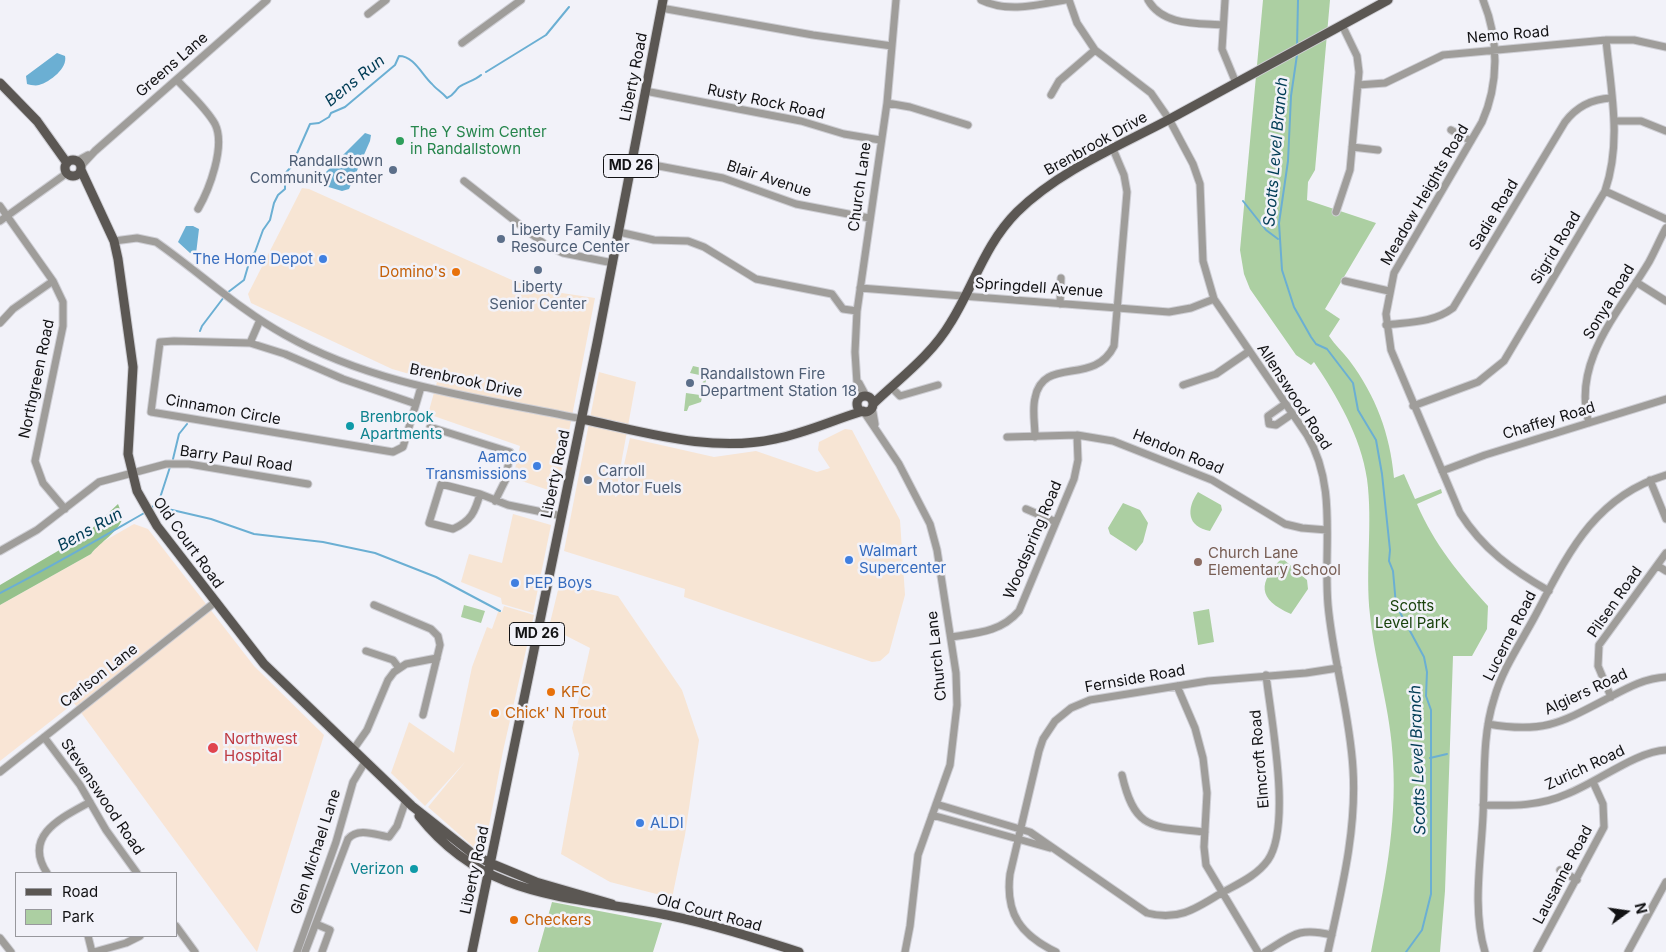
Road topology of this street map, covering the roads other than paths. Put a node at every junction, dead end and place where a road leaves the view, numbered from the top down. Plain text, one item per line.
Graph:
1 (268, 0) edge
2 (386, 0) edge
3 (521, 0) edge
4 (896, 0) edge
5 (981, 0) edge
6 (1064, 0) edge
7 (1069, 0) edge
8 (1148, 0) edge
9 (1225, 0) edge
10 (1388, 0) edge
11 (1483, 0) edge
12 (662, 4) edge
13 (368, 14) dead end
14 (1222, 25) junction
15 (1342, 25) junction
16 (1606, 40) junction
17 (462, 43) dead end
18 (892, 46) junction
19 (1666, 47) edge
20 (1095, 50) junction
21 (1494, 51) junction
22 (177, 80) junction
23 (0, 83) edge
24 (1236, 83) junction
25 (1358, 85) junction
26 (645, 91) junction
27 (1051, 96) dead end
28 (1611, 98) junction
29 (887, 103) junction
30 (1169, 119) junction
31 (1614, 121) junction
32 (968, 125) dead end
33 (1451, 130) dead end
34 (1666, 131) edge
35 (880, 140) junction
36 (1471, 141) junction
37 (1352, 147) junction
38 (1112, 149) junction
39 (1378, 150) dead end
40 (632, 161) junction
41 (75, 167) junction
42 (464, 181) dead end
43 (1604, 191) junction
44 (0, 206) edge
45 (198, 209) dead end
46 (1336, 212) dead end
47 (7, 216) junction
48 (869, 218) junction
49 (1666, 219) edge
50 (0, 221) edge
51 (1666, 228) edge
52 (619, 232) junction
53 (114, 241) junction
54 (613, 263) junction
55 (1061, 278) dead end
56 (54, 281) junction
57 (1345, 281) dead end
58 (1636, 282) junction
59 (860, 288) junction
60 (1389, 291) junction
61 (965, 297) junction
62 (1214, 299) junction
63 (1666, 301) edge
64 (1060, 304) junction
65 (1117, 308) junction
66 (857, 312) junction
67 (260, 320) junction
68 (0, 323) edge
69 (1386, 325) junction
70 (250, 343) junction
71 (1248, 352) junction
72 (938, 385) dead end
73 (1183, 385) dead end
74 (421, 387) junction
75 (889, 389) junction
76 (1666, 399) edge
77 (416, 404) junction
78 (865, 404) junction
79 (1285, 404) junction
80 (1413, 406) junction
81 (1292, 414) junction
82 (582, 419) junction
83 (1589, 423) junction
84 (430, 427) dead end
85 (1077, 435) junction
86 (1007, 437) dead end
87 (1035, 437) junction
88 (1442, 471) junction
89 (131, 472) junction
90 (1666, 475) edge
91 (1650, 480) junction
92 (308, 484) dead end
93 (480, 494) junction
94 (495, 501) junction
95 (65, 509) junction
96 (1026, 510) dead end
97 (562, 516) junction
98 (1666, 519) edge
99 (1056, 522) junction
100 (1327, 530) junction
101 (0, 551) edge
102 (1666, 554) edge
103 (1658, 566) junction
104 (1666, 571) edge
105 (1549, 590) junction
106 (214, 602) junction
107 (374, 605) dead end
108 (951, 637) junction
109 (366, 651) dead end
110 (437, 658) junction
111 (399, 668) junction
112 (1338, 668) junction
113 (1266, 675) junction
114 (1666, 677) edge
115 (1177, 686) junction
116 (1611, 697) junction
117 (423, 715) dead end
118 (1488, 724) junction
119 (44, 737) junction
120 (353, 750) junction
121 (1666, 750) edge
122 (365, 762) junction
123 (0, 772) edge
124 (1122, 775) dead end
125 (1593, 782) junction
126 (90, 802) junction
127 (409, 803) junction
128 (936, 804) junction
129 (1483, 805) junction
130 (932, 815) junction
131 (1021, 828) junction
132 (1205, 832) junction
133 (1019, 838) junction
134 (1057, 850) junction
135 (490, 863) junction
136 (1560, 870) dead end
137 (46, 872) edge
138 (137, 872) edge
139 (488, 874) junction
140 (1577, 880) junction
141 (1666, 882) edge
142 (1222, 893) junction
143 (612, 904) junction
144 (316, 924) junction
145 (178, 929) edge
146 (1332, 935) junction
147 (88, 937) edge
148 (138, 937) edge
149 (0, 938) edge
150 (10, 952) edge
151 (93, 952) edge
152 (194, 952) edge
153 (296, 952) edge
154 (305, 952) edge
155 (322, 952) edge
156 (472, 952) edge
157 (799, 952) edge
158 (904, 952) edge
159 (1056, 952) edge
160 (1258, 952) edge
161 (1265, 952) edge
162 (1328, 952) edge
163 (1485, 952) edge
164 (1537, 952) edge
165 (1628, 952) edge

1 - 22 street, Greens Lane
2 - 13 street
3 - 17 street
4 - 18 street, Church Lane
5 - 6 street
7 - 20 street, Allenswood Road
8 - 14 street
9 - 14 street
10 - 15 main road, Brenbrook Drive
11 - 21 street, Meadow Heights Road
12 - 18 street
12 - 26 main road, Liberty Road / MD 26
14 - 24 street
15 - 24 main road, Brenbrook Drive
15 - 25 street
16 - 19 street, Nemo Road
16 - 21 street, Nemo Road
16 - 28 street, Sigrid Road
18 - 29 street, Church Lane
20 - 27 street
20 - 30 street, Allenswood Road
21 - 25 street, Nemo Road
21 - 36 street, Meadow Heights Road
22 - 41 street, Greens Lane
22 - 45 street
23 - 41 main road, Old Court Road
24 - 30 main road, Brenbrook Drive
25 - 37 street
26 - 35 street, Rusty Rock Road
26 - 40 main road, Liberty Road / MD 26
28 - 31 street, Sigrid Road
28 - 69 street, Sadie Road
29 - 32 street
29 - 35 street, Church Lane
30 - 38 main road, Brenbrook Drive
30 - 62 street, Allenswood Road
31 - 34 street
31 - 43 street, Sigrid Road
33 - 36 street
35 - 48 street, Church Lane
36 - 60 street, Meadow Heights Road
37 - 39 street
37 - 46 street
38 - 61 main road, Brenbrook Drive
38 - 65 street
40 - 48 street, Blair Avenue
40 - 52 main road, Liberty Road / MD 26
41 - 47 street, Greens Lane
41 - 53 main road, Old Court Road
42 - 54 street
43 - 49 street
43 - 80 street, Sigrid Road
44 - 47 street, Northgreen Road
47 - 50 street, Greens Lane
47 - 56 street, Northgreen Road
48 - 59 street, Church Lane
51 - 58 street, Sonya Road
52 - 54 main road, Liberty Road / MD 26
52 - 66 street
53 - 67 street, Brenbrook Drive
53 - 89 main road, Old Court Road
54 - 82 main road, Liberty Road / MD 26
55 - 64 street
56 - 68 street
56 - 95 street, Northgreen Road
57 - 60 street
58 - 63 street
58 - 83 street, Sonya Road
59 - 61 street, Springdell Avenue
59 - 66 street, Church Lane
60 - 69 street, Meadow Heights Road
61 - 64 street, Springdell Avenue
61 - 75 main road, Brenbrook Drive
62 - 65 street, Springdell Avenue
62 - 71 street, Allenswood Road
64 - 65 street, Springdell Avenue
65 - 87 street
66 - 78 street, Church Lane
67 - 70 street
67 - 74 street, Brenbrook Drive
69 - 80 street, Meadow Heights Road
70 - 77 street, Cinnamon Circle
70 - 77 street, Cinnamon Circle
71 - 73 street
71 - 79 street, Allenswood Road
72 - 75 street
74 - 77 street, Cinnamon Circle
74 - 82 street, Brenbrook Drive
75 - 78 main road, Brenbrook Drive
76 - 83 street, Chaffey Road
78 - 82 main road, Brenbrook Drive
78 - 108 street, Church Lane
79 - 81 street, Allenswood Road
79 - 81 street
80 - 88 street, Meadow Heights Road
81 - 100 street, Allenswood Road
82 - 97 main road, Liberty Road / MD 26
83 - 88 street, Chaffey Road
84 - 94 street
85 - 87 street, Hendon Road
85 - 99 street, Woodspring Road
85 - 100 street, Hendon Road
86 - 87 street, Hendon Road
88 - 105 street, Meadow Heights Road
89 - 92 street, Barry Paul Road
89 - 95 street, Barry Paul Road
89 - 106 main road, Old Court Road
90 - 91 street, Lucerne Road
91 - 98 street
91 - 105 street, Lucerne Road
93 - 93 street
93 - 94 street
94 - 97 street
95 - 101 street, Barry Paul Road
96 - 99 street
97 - 135 main road, Liberty Road / MD 26
99 - 108 street, Woodspring Road
100 - 112 street, Allenswood Road
102 - 103 street, Pilsen Road
103 - 104 street
103 - 116 street, Pilsen Road
105 - 118 street, Lucerne Road
106 - 119 street, Carlson Lane
106 - 120 main road, Old Court Road
107 - 110 street
108 - 128 street, Church Lane
109 - 111 street
110 - 111 street
110 - 117 street
111 - 120 street
112 - 113 street, Fernside Road
112 - 146 street, Allenswood Road
113 - 115 street, Fernside Road
113 - 142 street, Elmcroft Road
114 - 116 street, Algiers Road
115 - 131 street, Fernside Road
115 - 132 street
116 - 118 street, Algiers Road
118 - 129 street, Lucerne Road
119 - 123 street, Carlson Lane
119 - 126 street, Stevenswood Road
120 - 122 main road, Old Court Road
121 - 125 street, Zurich Road
122 - 127 main road, Old Court Road
122 - 153 street, Glen Michael Lane
124 - 132 street
125 - 129 street, Zurich Road
125 - 140 street, Lausanne Road
126 - 137 street
126 - 138 street, Stevenswood Road
127 - 135 main road, Old Court Road
127 - 139 main road, Old Court Road
127 - 144 street
128 - 130 street, Church Lane
128 - 131 street, Elmcroft Road
129 - 163 street, Lucerne Road
130 - 133 street, Elmcroft Road
130 - 158 street, Church Lane
131 - 133 street, Fernside Road
131 - 134 street, Elmcroft Road
132 - 142 street
133 - 134 street, Elmcroft Road
133 - 159 street, Fernside Road
134 - 142 street, Elmcroft Road
135 - 139 main road, Liberty Road / MD 26
135 - 143 main road, Old Court Road
136 - 140 street
139 - 143 main road, Old Court Road
139 - 156 main road, Liberty Road / MD 26
140 - 164 street, Lausanne Road
141 - 165 street
142 - 160 street
143 - 157 main road, Old Court Road
144 - 154 street
144 - 155 street
145 - 152 street
146 - 161 street
146 - 162 street, Allenswood Road
147 - 151 street
148 - 151 street
149 - 150 street

